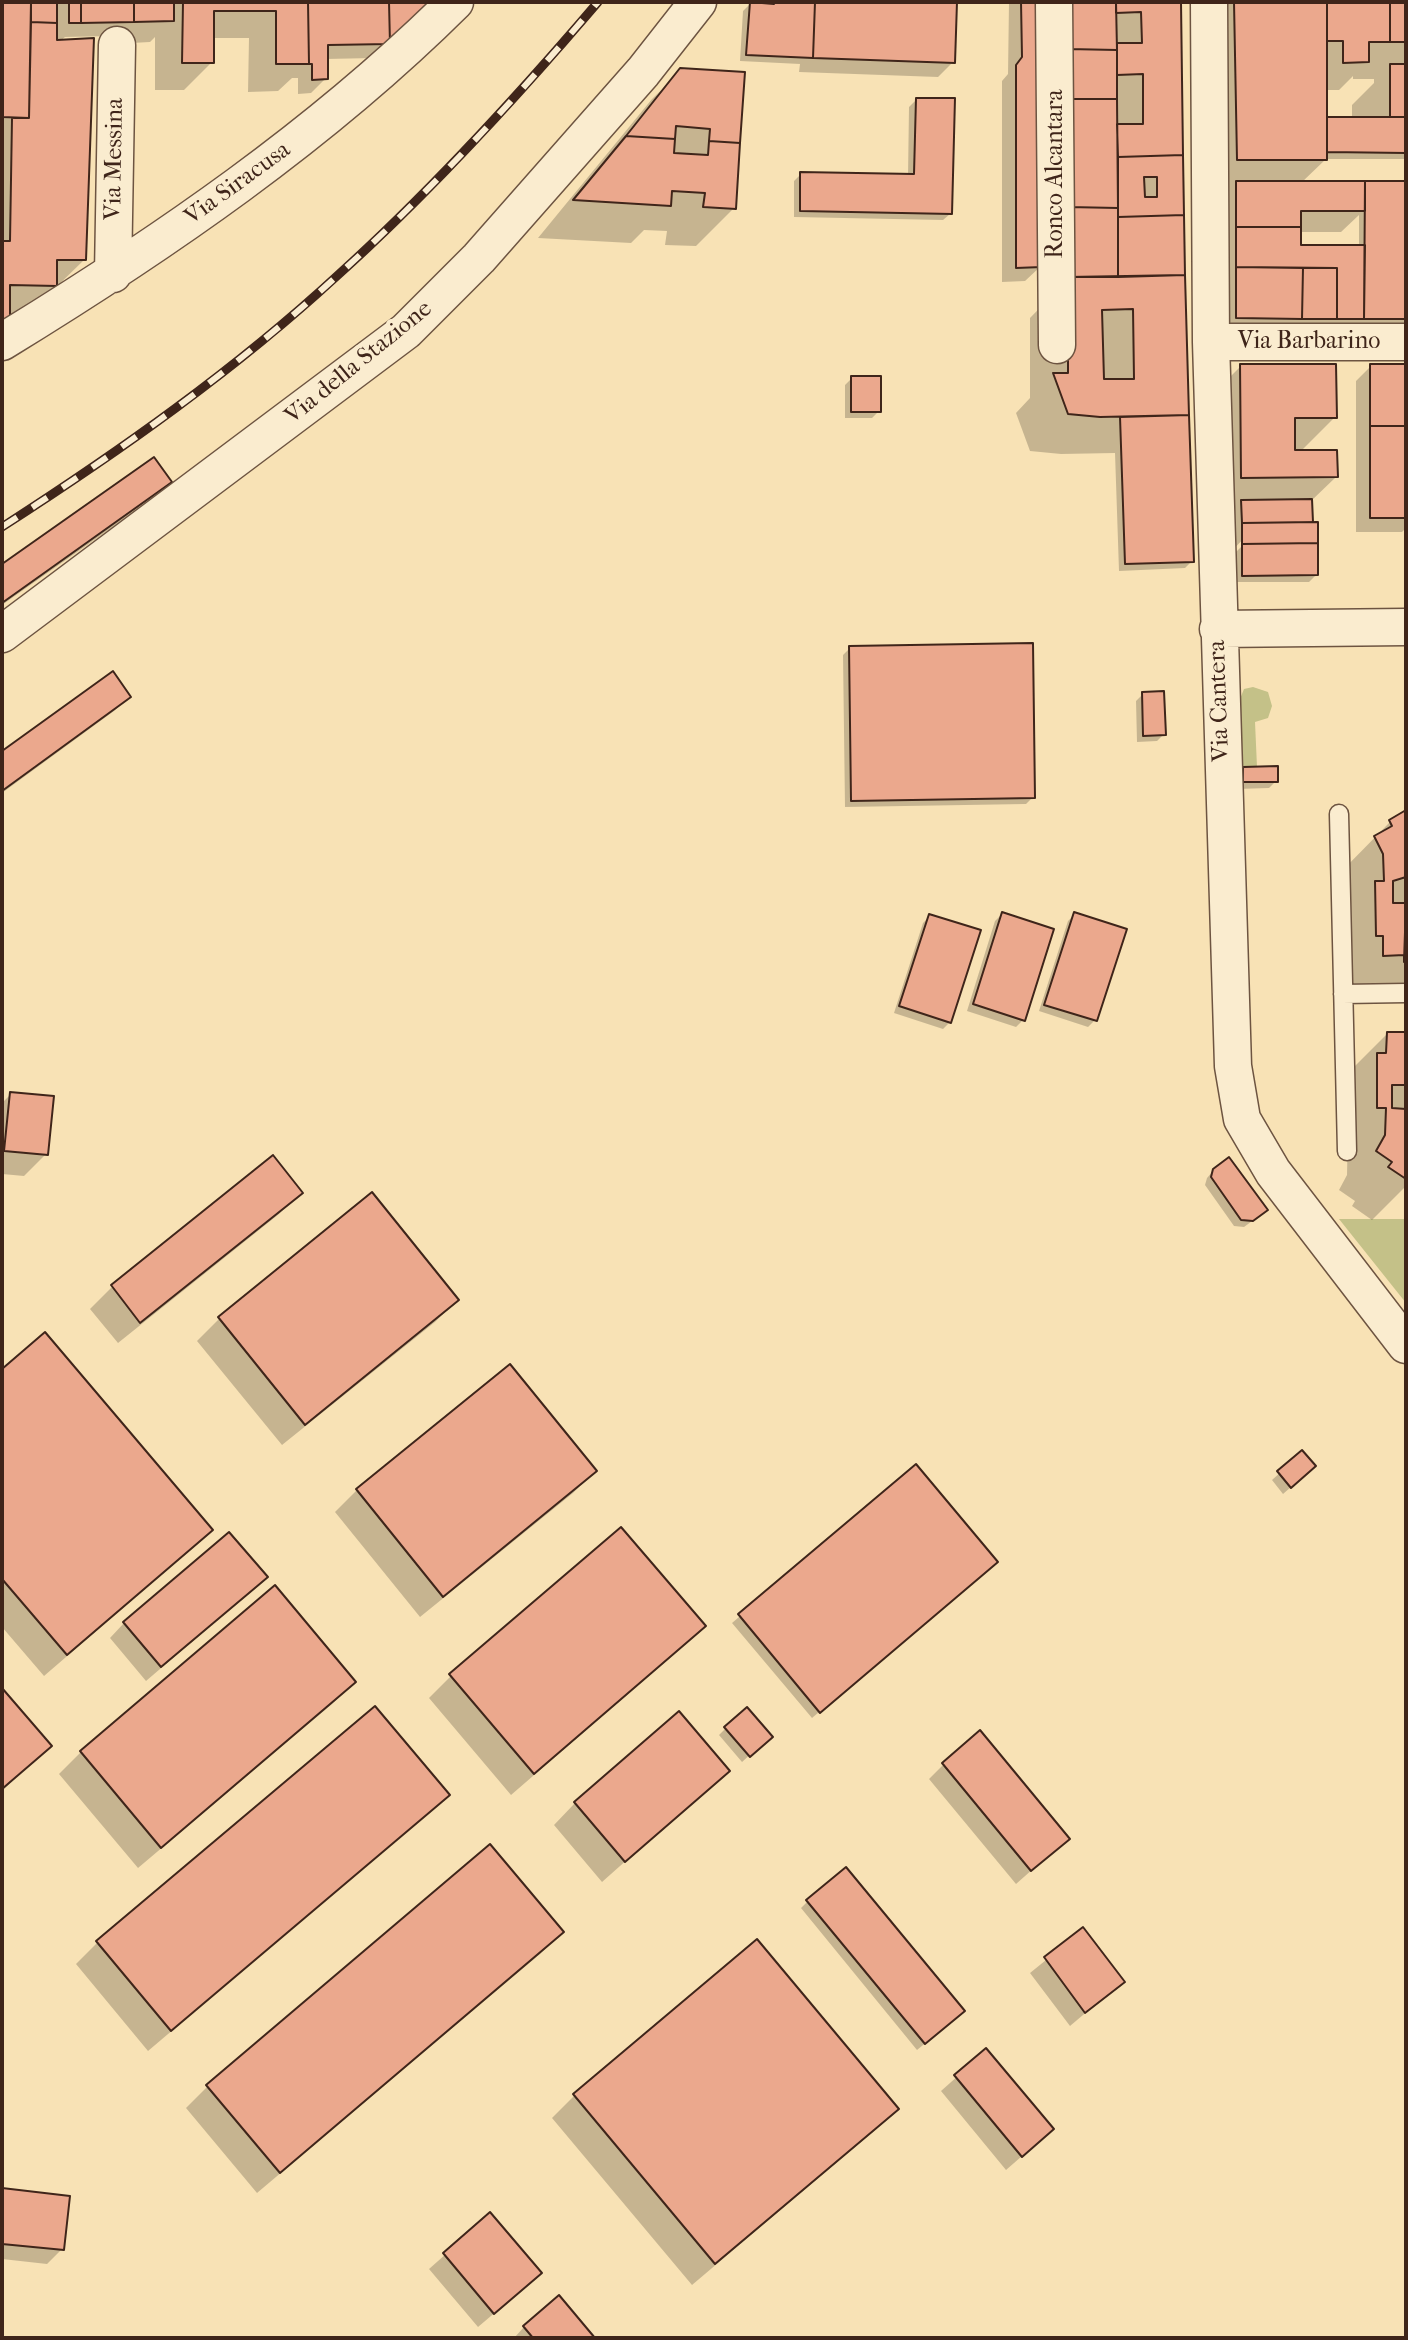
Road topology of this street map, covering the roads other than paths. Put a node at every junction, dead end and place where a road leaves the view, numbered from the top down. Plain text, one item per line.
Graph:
1 (455, 2) edge
2 (698, 2) edge
3 (1054, 2) edge
4 (1209, 2) edge
5 (117, 45) dead end
6 (113, 274) junction
7 (2, 342) edge
8 (1211, 342) junction
9 (1406, 342) edge
10 (1057, 345) dead end
11 (1406, 627) edge
12 (1218, 629) junction
13 (2, 634) edge
14 (1339, 814) dead end
15 (1406, 993) edge
16 (1343, 994) junction
17 (1347, 1151) dead end
18 (1406, 1345) edge

1 - 6 street, Via Siracusa
2 - 13 street, Via della Stazione
3 - 10 street, Ronco Alcantara
4 - 8 street, Via Cantera
5 - 6 street, Via Messina
6 - 7 street, Via Siracusa
8 - 9 street, Via Barbarino
8 - 12 street, Via Cantera
11 - 12 street
12 - 18 street, Via Cantera
14 - 16 lane
15 - 16 lane
16 - 17 lane

